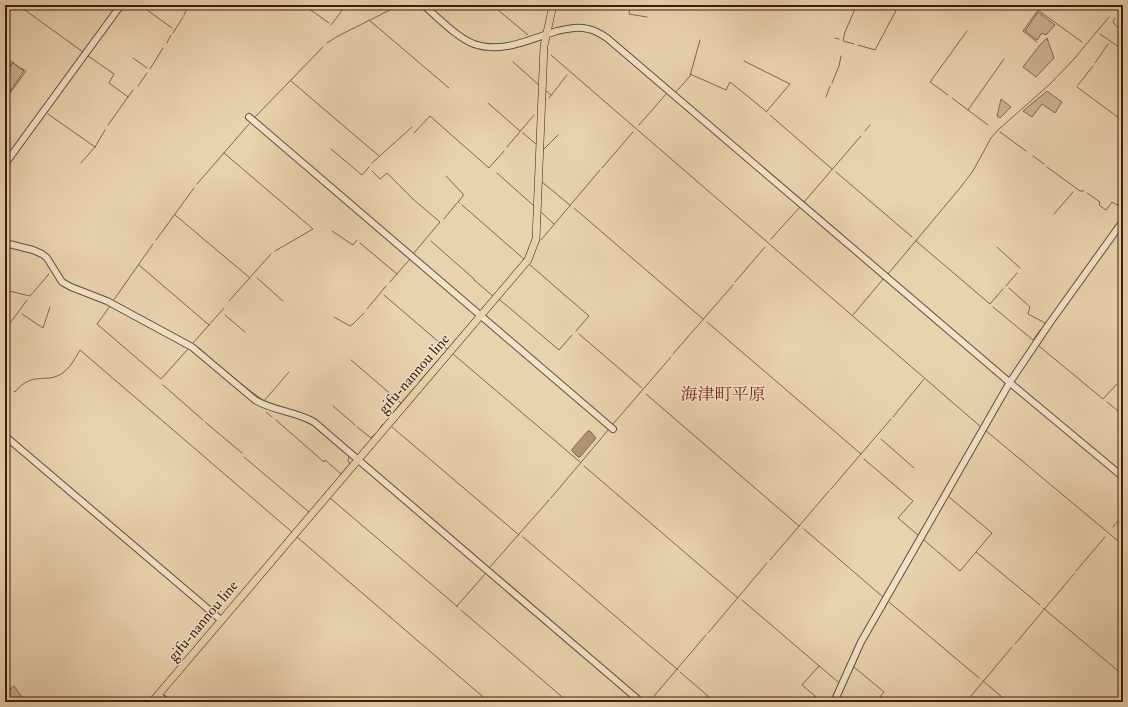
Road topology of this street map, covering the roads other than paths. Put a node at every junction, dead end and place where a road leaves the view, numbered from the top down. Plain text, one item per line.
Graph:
1 (121, 5) edge
2 (423, 5) edge
3 (553, 5) edge
4 (546, 34) junction
5 (249, 117) dead end
6 (5, 164) edge
7 (1123, 221) edge
8 (5, 243) edge
9 (481, 316) junction
10 (1010, 382) junction
11 (613, 429) dead end
12 (5, 436) edge
13 (358, 459) junction
14 (1123, 477) edge
15 (221, 620) junction
16 (158, 695) junction
17 (152, 702) edge
18 (167, 702) edge
19 (641, 702) edge
20 (834, 702) edge

1 - 6 street
2 - 4 street
3 - 4 main road, gifu-nannou line
4 - 9 main road, gifu-nannou line
4 - 10 street
5 - 9 street
7 - 10 street
8 - 13 street
9 - 11 street
9 - 13 main road, gifu-nannou line
10 - 14 street
10 - 20 street
12 - 15 street
13 - 15 main road, gifu-nannou line
13 - 19 street
15 - 16 main road, gifu-nannou line
16 - 17 main road, gifu-nannou line
16 - 18 street

